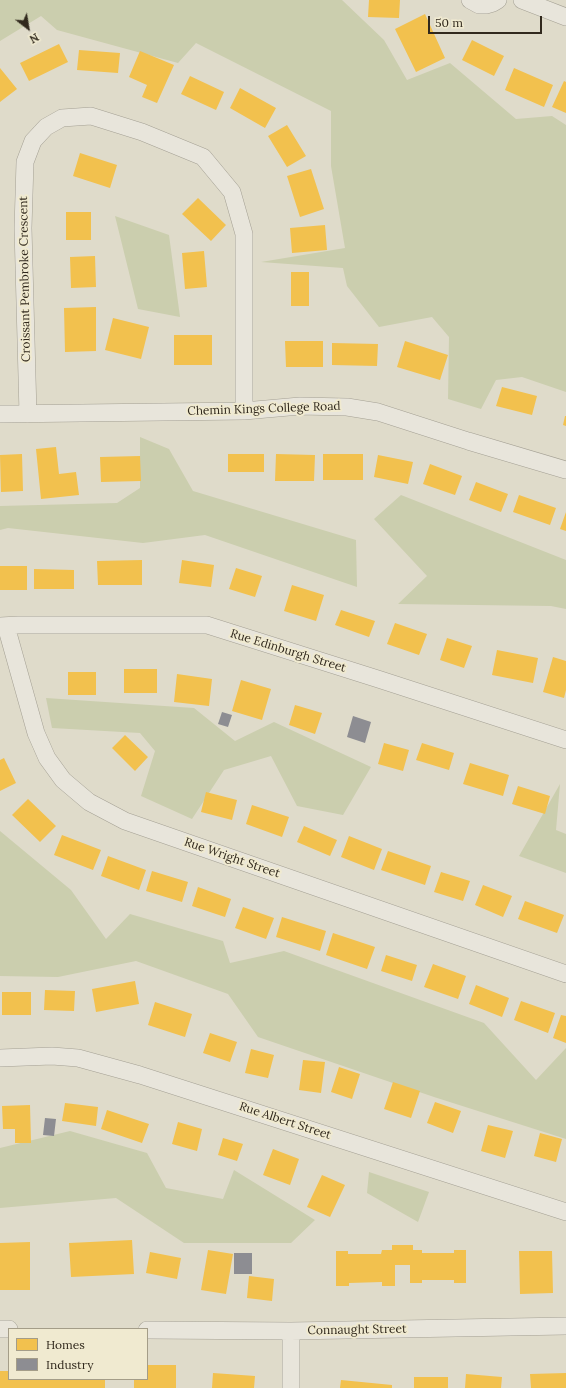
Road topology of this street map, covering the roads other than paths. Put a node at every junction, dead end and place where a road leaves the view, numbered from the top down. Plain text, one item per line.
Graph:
1 (470, 0) edge
2 (498, 0) edge
3 (522, 0) edge
4 (566, 17) edge
5 (244, 411) junction
6 (0, 414) edge
7 (28, 414) junction
8 (566, 470) edge
9 (3, 626) edge
10 (566, 740) edge
11 (566, 974) edge
12 (0, 1058) edge
13 (566, 1212) edge
14 (566, 1326) edge
15 (148, 1330) edge
16 (291, 1331) junction
17 (291, 1388) edge

1 - 2 street
3 - 4 street
5 - 7 street, Chemin Kings College Road
5 - 7 street, Croissant Pembroke Crescent
5 - 8 street, Chemin Kings College Road
6 - 7 street, Chemin Kings College Road
9 - 10 street, Rue Edinburgh Street
9 - 11 street, Rue Wright Street
12 - 13 street, Rue Albert Street
14 - 16 street, Connaught Street
15 - 16 street, Connaught Street
16 - 17 street

